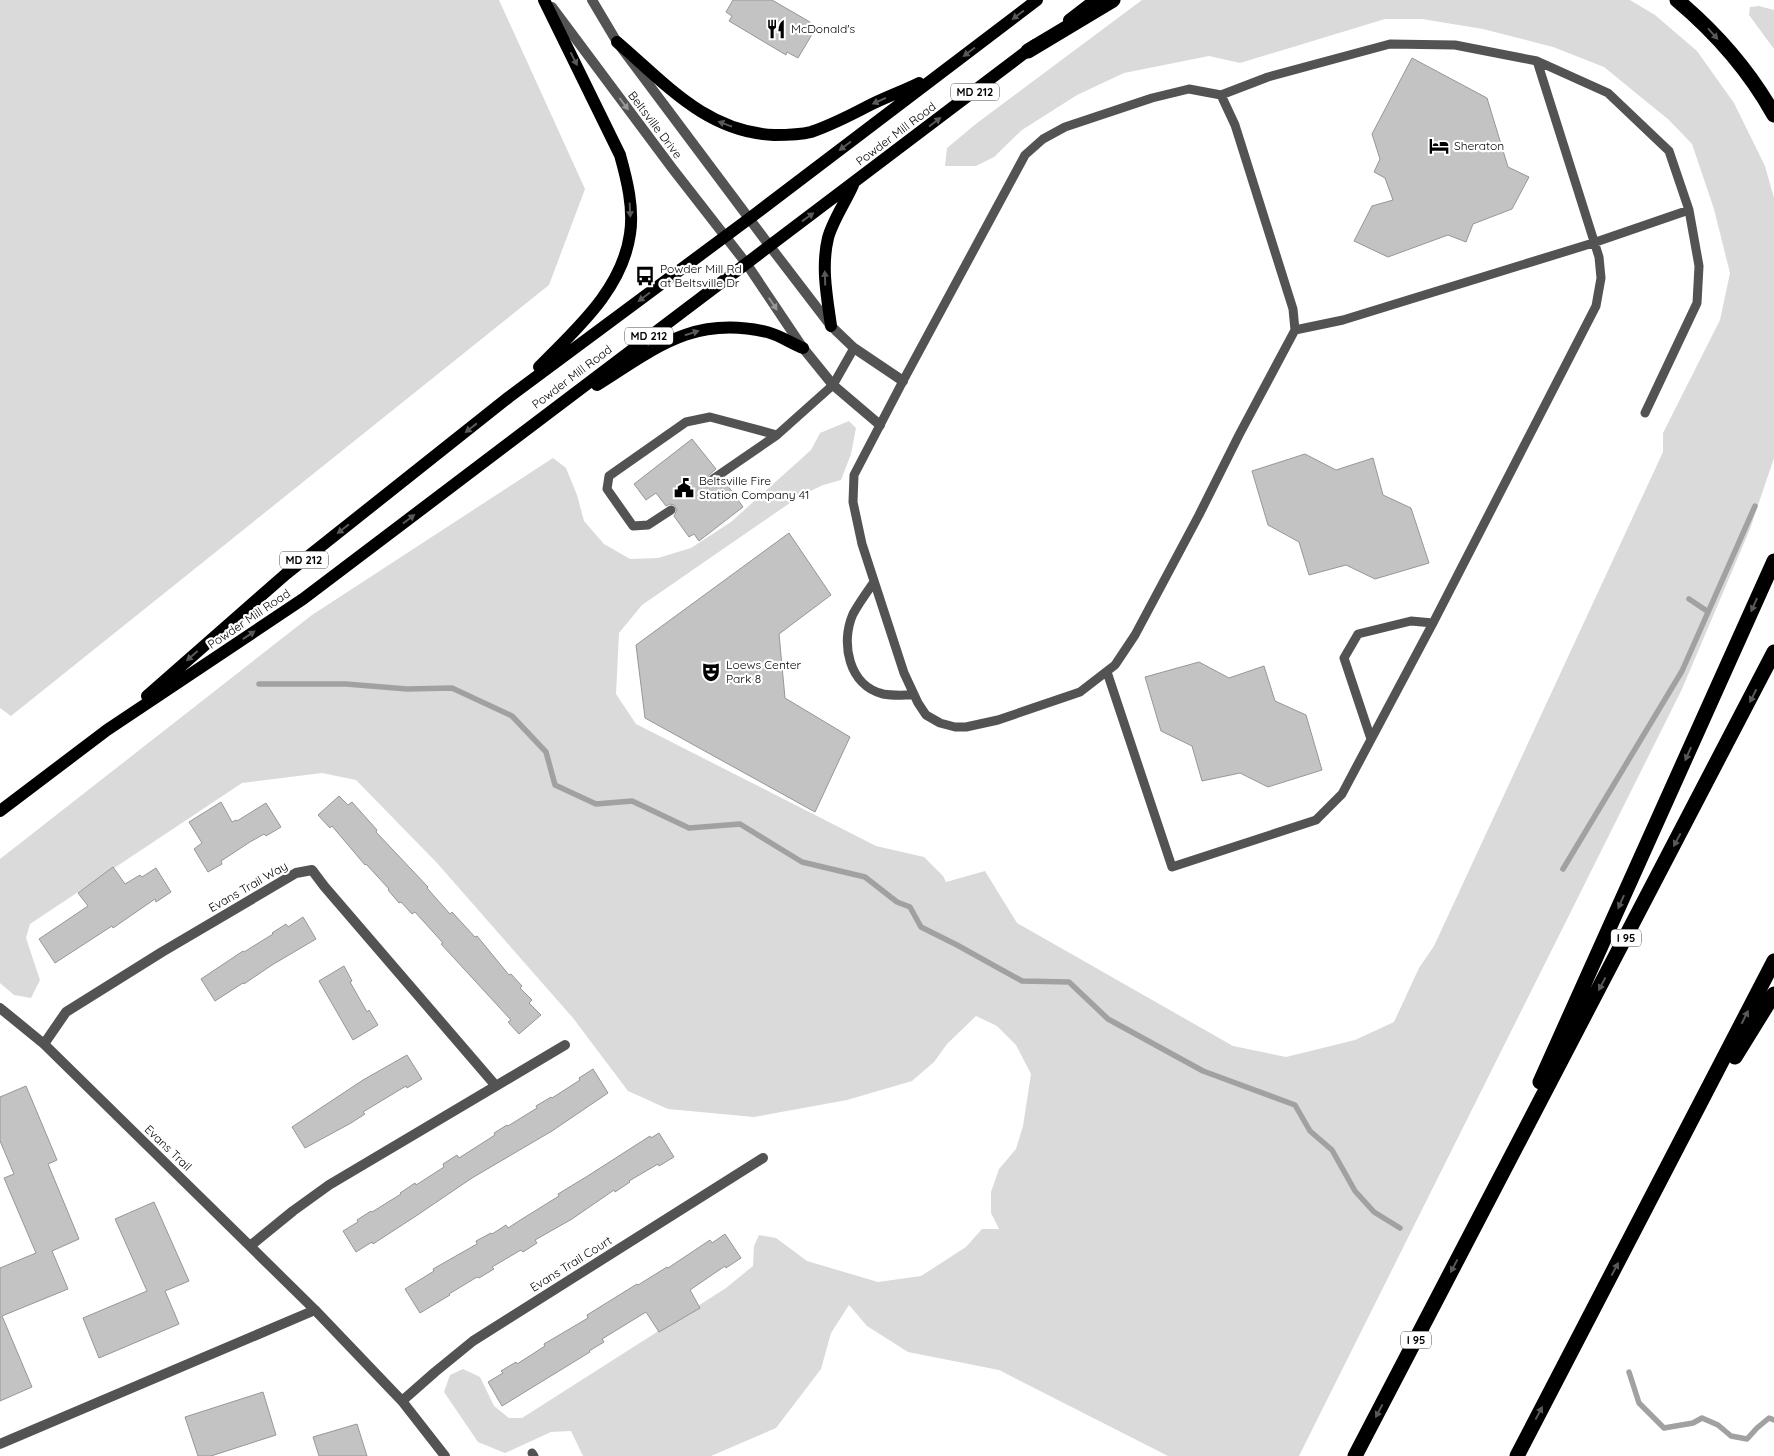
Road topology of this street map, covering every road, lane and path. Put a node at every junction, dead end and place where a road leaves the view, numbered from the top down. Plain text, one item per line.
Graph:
1 (545, 0) edge
2 (592, 0) edge
3 (1038, 0) edge
4 (1095, 0) edge
5 (1112, 0) edge
6 (1678, 0) edge
7 (617, 42) junction
8 (1028, 51) junction
9 (1537, 61) junction
10 (939, 74) junction
11 (1221, 95) junction
12 (1774, 116) edge
13 (854, 183) junction
14 (1688, 210) junction
15 (750, 218) junction
16 (725, 236) junction
17 (1593, 243) junction
18 (769, 245) junction
19 (746, 263) junction
20 (831, 326) junction
21 (1296, 330) junction
22 (803, 348) junction
23 (854, 348) junction
24 (903, 381) junction
25 (832, 385) junction
26 (509, 397) junction
27 (1645, 412) dead end
28 (880, 425) junction
29 (529, 427) junction
30 (777, 435) junction
31 (713, 479) dead end
32 (670, 510) dead end
33 (1774, 561) edge
34 (874, 582) junction
35 (1433, 623) junction
36 (1774, 652) edge
37 (1107, 672) junction
38 (914, 695) junction
39 (107, 730) junction
40 (1371, 739) junction
41 (0, 811) edge
42 (1774, 961) edge
43 (1774, 994) edge
44 (0, 1008) edge
45 (44, 1044) junction
46 (564, 1046) dead end
47 (496, 1086) junction
48 (1683, 1138) junction
49 (762, 1158) dead end
50 (1477, 1223) junction
51 (250, 1246) junction
52 (315, 1310) junction
53 (402, 1401) junction
54 (0, 1444) edge
55 (444, 1456) edge
56 (1356, 1456) edge
57 (1517, 1456) edge

1 -> 16 street, Beltsville Drive
1 -> 26 main road
2 - 7 street, Beltsville Drive
3 -> 10 main road, Powder Mill Road / MD 212
4 - 8 main road, Powder Mill Road / MD 212
5 - 8 highway
6 -> 12 highway
10 -> 7 main road
7 - 15 street, Beltsville Drive
13 -> 8 main road, Powder Mill Road / MD 212
9 - 11 lane
9 - 14 lane
9 - 17 lane
10 -> 15 main road, Powder Mill Road / MD 212
11 - 21 lane
11 - 24 lane
18 -> 13 main road, Powder Mill Road / MD 212
20 -> 13 main road
14 - 17 lane
14 - 27 lane
15 - 16 main road, Powder Mill Road / MD 212
15 - 18 street, Beltsville Drive
16 - 19 street, Beltsville Drive
16 -> 26 main road, Powder Mill Road / MD 212
17 - 21 lane
17 - 35 lane
18 - 19 main road, Powder Mill Road / MD 212
18 - 20 street, Beltsville Drive
19 -> 22 street, Beltsville Drive
19 - 29 main road, Powder Mill Road / MD 212
20 - 23 street, Beltsville Drive
21 - 37 lane
22 - 25 street, Beltsville Drive
29 -> 22 main road
23 - 24 street, Beltsville Drive
23 - 25 lane
24 - 28 lane
25 - 28 street, Beltsville Drive
25 - 30 lane
26 -> 39 main road, Powder Mill Road / MD 212
28 - 34 lane
39 -> 29 main road, Powder Mill Road / MD 212
30 - 31 lane
30 - 32 lane
33 -> 50 highway
34 - 38 lane
34 - 38 lane
35 - 40 lane
35 - 40 lane
36 -> 50 highway, I 95
37 - 38 lane
37 - 40 lane
39 - 41 main road, Powder Mill Road / MD 212
48 -> 42 highway
43 - 48 highway
44 - 45 street, Evans Trail
45 - 47 street, Evans Trail Way
45 - 51 street, Evans Trail
46 - 47 street
47 - 51 street
57 -> 48 highway
49 - 53 street, Evans Trail Court
50 -> 56 highway, I 95
51 - 52 street, Evans Trail
52 - 53 street, Evans Trail
52 - 54 street
53 - 55 street, Evans Trail

